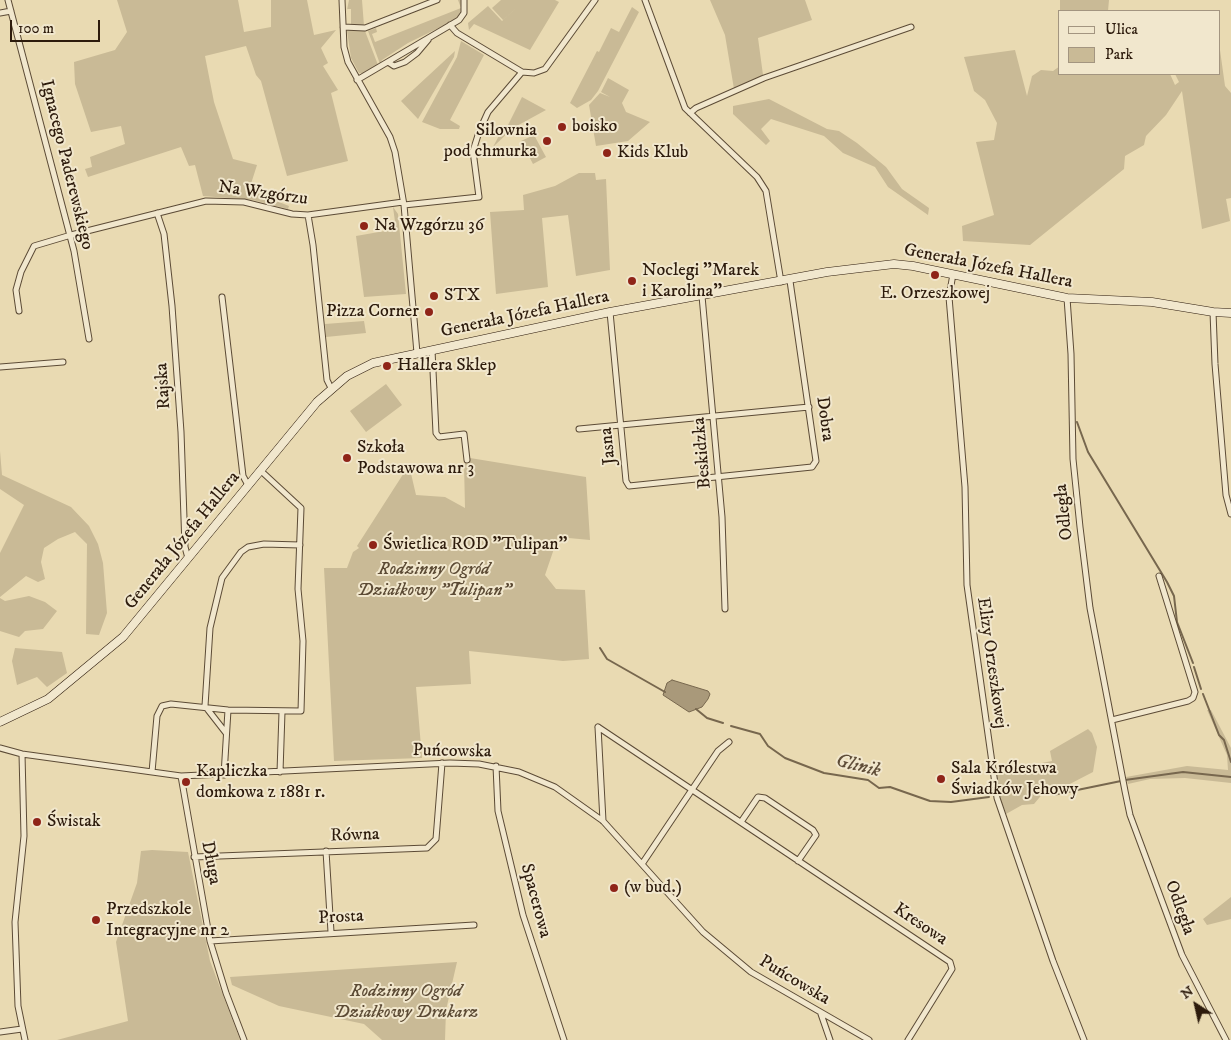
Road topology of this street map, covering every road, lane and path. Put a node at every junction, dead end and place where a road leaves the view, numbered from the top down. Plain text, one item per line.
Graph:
1 (8, 0) edge
2 (342, 0) edge
3 (437, 0) edge
4 (464, 0) edge
5 (595, 0) edge
6 (645, 0) edge
7 (11, 11) junction
8 (0, 13) edge
9 (450, 25) junction
10 (343, 27) junction
11 (911, 27) dead end
12 (428, 39) junction
13 (388, 62) junction
14 (522, 72) junction
15 (357, 80) junction
16 (690, 113) junction
17 (404, 203) junction
18 (156, 213) junction
19 (308, 215) junction
20 (70, 235) junction
21 (953, 274) junction
22 (790, 280) junction
23 (781, 282) junction
24 (702, 296) junction
25 (222, 297) dead end
26 (1067, 298) junction
27 (19, 311) dead end
28 (610, 312) junction
29 (1213, 312) junction
30 (1231, 313) edge
31 (89, 339) dead end
32 (432, 350) junction
33 (417, 353) junction
34 (63, 362) dead end
35 (0, 367) edge
36 (331, 388) junction
37 (809, 407) junction
38 (714, 418) junction
39 (621, 426) junction
40 (579, 429) dead end
41 (467, 460) dead end
42 (260, 470) junction
43 (719, 478) junction
44 (248, 485) junction
45 (1231, 514) edge
46 (300, 545) junction
47 (188, 558) junction
48 (1159, 576) dead end
49 (725, 609) dead end
50 (205, 706) junction
51 (228, 710) junction
52 (282, 712) junction
53 (1112, 720) junction
54 (0, 722) edge
55 (226, 733) junction
56 (729, 742) dead end
57 (0, 748) edge
58 (22, 754) junction
59 (442, 763) junction
60 (496, 766) junction
61 (152, 772) junction
62 (280, 772) junction
63 (224, 775) junction
64 (180, 776) junction
65 (692, 790) junction
66 (603, 821) junction
67 (740, 822) junction
68 (326, 851) junction
69 (194, 857) junction
70 (798, 861) junction
71 (642, 864) junction
72 (474, 925) dead end
73 (331, 932) junction
74 (210, 940) junction
75 (821, 1014) junction
76 (22, 1029) junction
77 (0, 1032) edge
78 (25, 1040) edge
79 (244, 1040) edge
80 (564, 1040) edge
81 (830, 1040) edge
82 (868, 1040) edge
83 (908, 1040) edge
84 (1084, 1040) edge
85 (1226, 1040) edge

1 - 7 street, Ignacego Paderewskiego
2 - 10 street
3 - 10 street
4 - 9 street
5 - 14 street
6 - 16 street
7 - 8 street
7 - 20 street, Ignacego Paderewskiego
9 - 12 street
9 - 14 street
10 - 15 street
11 - 16 street
12 - 13 street
12 - 13 street
13 - 15 street
14 - 17 street, Na Wzgórzu
15 - 17 street
16 - 23 street
17 - 19 street, Na Wzgórzu
17 - 33 street
18 - 19 street, Na Wzgórzu
18 - 20 street, Na Wzgórzu
18 - 47 street, Rajska
19 - 36 street
20 - 27 street, Na Wzgórzu
20 - 31 street, Ignacego Paderewskiego
21 - 22 street, Generała Józefa Hallera
21 - 26 street, Generała Józefa Hallera
21 - 84 street, Elizy Orzeszkowej
22 - 23 street, Generała Józefa Hallera
22 - 37 street, Dobra
23 - 24 street, Generała Józefa Hallera
24 - 28 street, Generała Józefa Hallera
24 - 38 street, Beskidzka
25 - 44 street
26 - 29 street, Generała Józefa Hallera
26 - 53 street, Odległa
28 - 32 street, Generała Józefa Hallera
28 - 39 street, Jasna
29 - 30 street, Generała Józefa Hallera
29 - 45 street
32 - 33 street, Generała Józefa Hallera
32 - 41 street
33 - 36 street, Generała Józefa Hallera
34 - 35 street
36 - 42 street, Generała Józefa Hallera
37 - 38 street
37 - 43 street, Dobra
38 - 39 street
38 - 43 street, Beskidzka
39 - 40 street
39 - 43 street, Jasna
42 - 44 street, Generała Józefa Hallera
42 - 46 street
43 - 49 street, Beskidzka
44 - 47 street, Generała Józefa Hallera
46 - 50 street
46 - 52 street
47 - 54 street, Generała Józefa Hallera
48 - 53 street
50 - 51 street
50 - 55 street
50 - 61 street
51 - 52 street
51 - 55 street
52 - 62 street
53 - 85 street, Odległa
55 - 63 street
56 - 65 street
57 - 58 street, Puńcowska
58 - 61 street, Puńcowska
58 - 76 street
59 - 60 street, Puńcowska
59 - 62 street, Puńcowska
59 - 68 street, Równa
60 - 66 street, Puńcowska
60 - 80 street, Spacerowa
61 - 64 street, Puńcowska
62 - 63 street, Puńcowska
63 - 64 street, Puńcowska
64 - 69 street, Długa
65 - 66 street, Kresowa
65 - 67 street, Kresowa
65 - 71 street
66 - 71 street, Puńcowska
67 - 70 street, Kresowa
67 - 70 street
68 - 69 street, Równa
68 - 73 street
69 - 74 street, Długa
70 - 83 street, Kresowa
71 - 75 street, Puńcowska
72 - 73 street, Prosta
73 - 74 street, Prosta
74 - 79 street, Długa
75 - 81 street
75 - 82 street, Puńcowska
76 - 77 street
76 - 78 street

